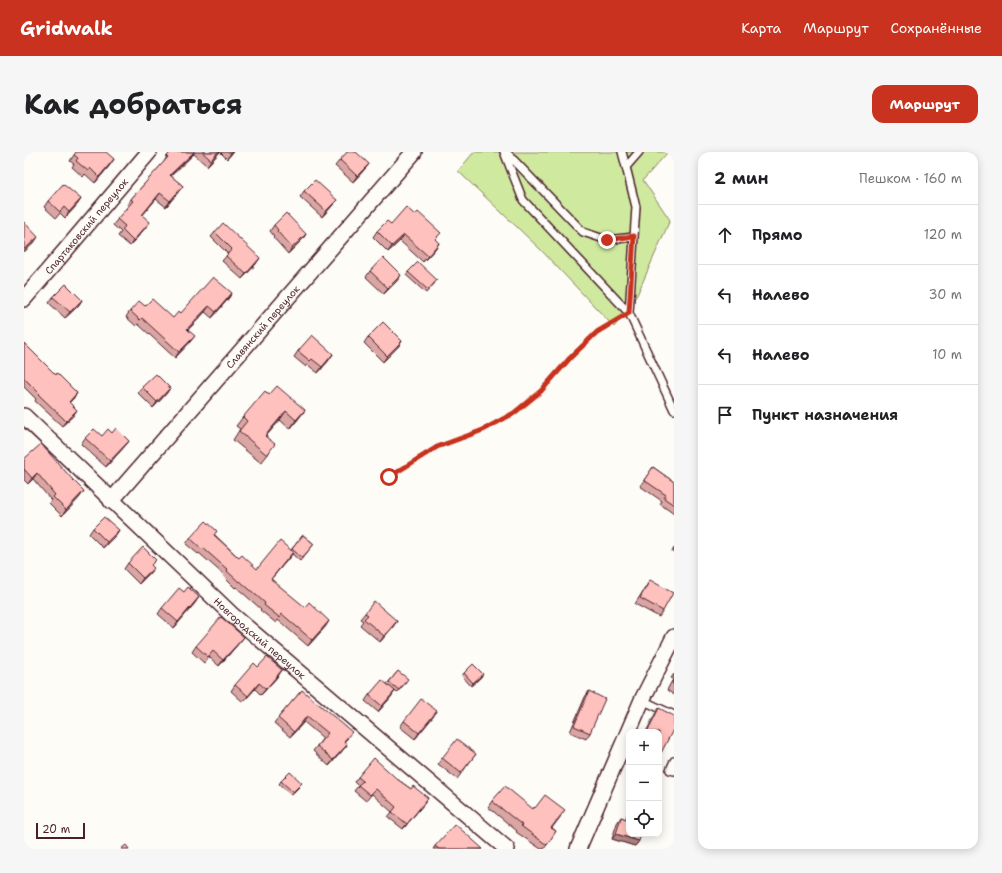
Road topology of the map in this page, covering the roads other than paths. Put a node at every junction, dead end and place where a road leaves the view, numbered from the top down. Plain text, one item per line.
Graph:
1 (148, 152) edge
2 (414, 152) edge
3 (505, 152) edge
4 (622, 152) edge
5 (639, 152) edge
6 (626, 167) junction
7 (634, 236) junction
8 (24, 299) edge
9 (629, 313) junction
10 (674, 410) edge
11 (24, 416) edge
12 (111, 501) junction
13 (674, 637) edge
14 (642, 700) junction
15 (674, 715) edge
16 (674, 761) edge
17 (674, 771) edge
18 (506, 849) edge
19 (578, 849) edge

1 - 8 street, Спартаковский переулок
2 - 12 street, Славянский переулок
3 - 7 lane
3 - 9 lane
4 - 6 lane
5 - 6 lane
6 - 7 lane
7 - 9 lane
9 - 10 lane
11 - 12 street, Новгородский переулок
12 - 18 street, Новгородский переулок
13 - 14 street
14 - 15 lane
14 - 19 street
16 - 17 lane

